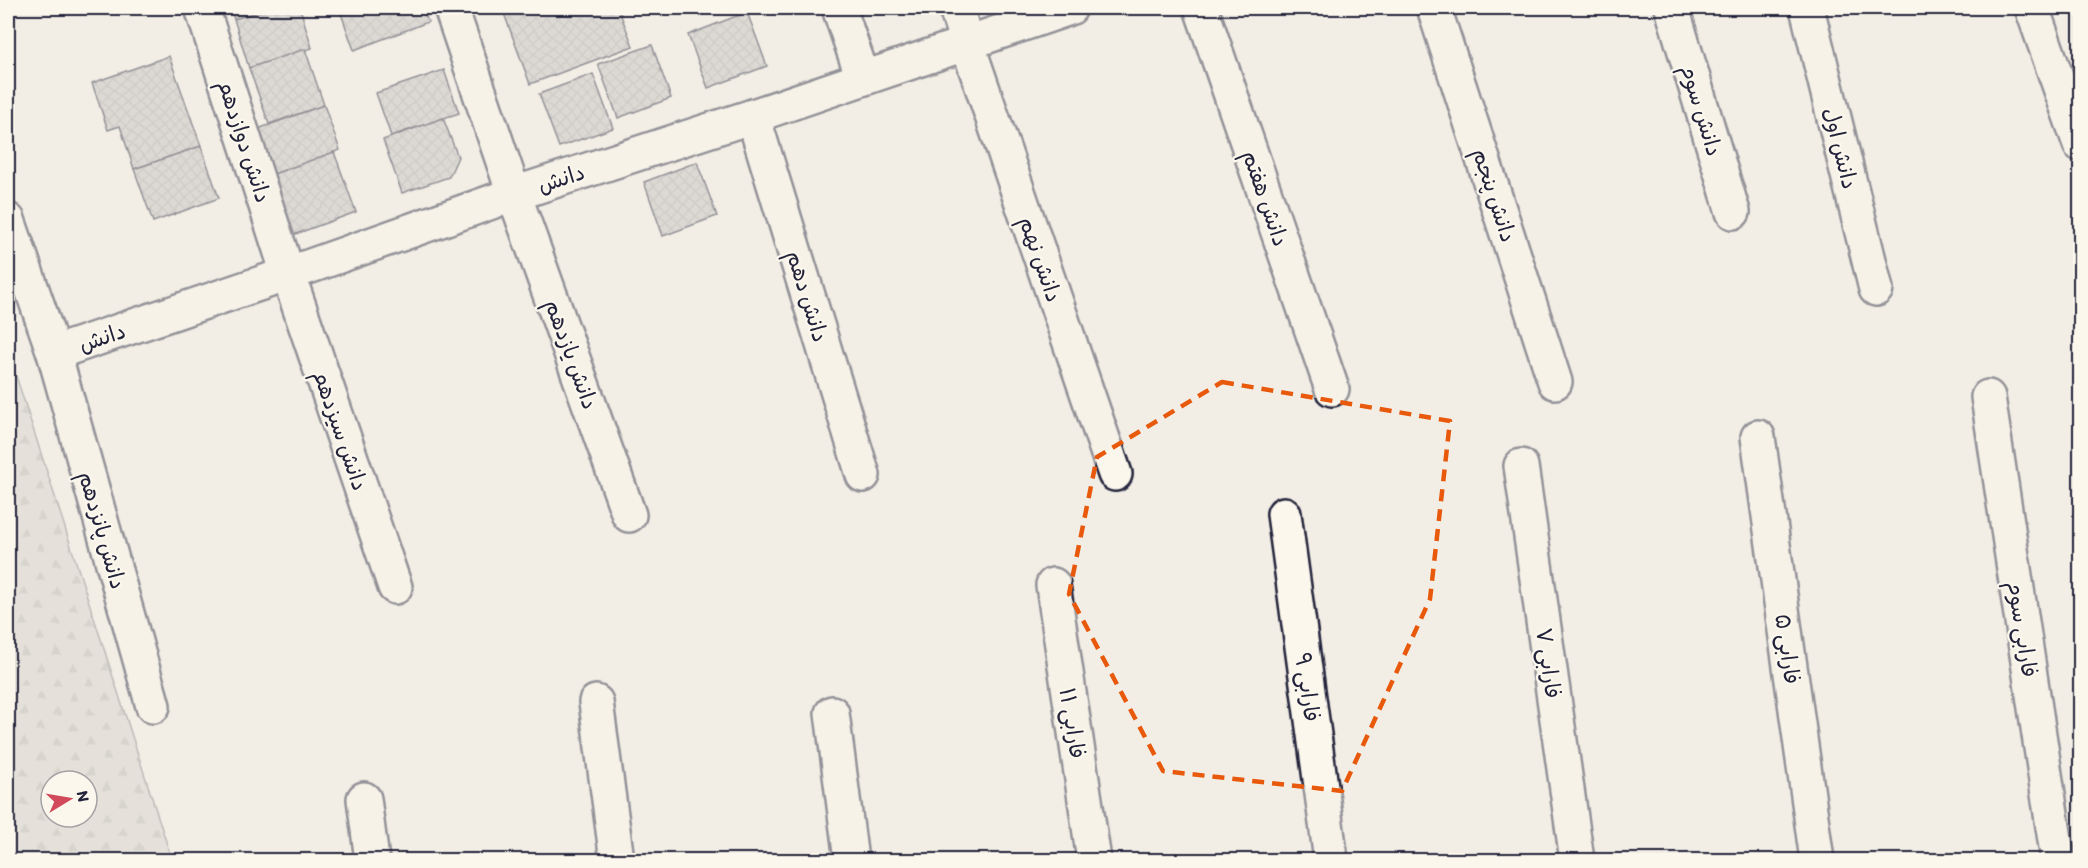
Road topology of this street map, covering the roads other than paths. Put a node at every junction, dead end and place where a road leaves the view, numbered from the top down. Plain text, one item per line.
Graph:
1 (202, 8) edge
2 (451, 8) edge
3 (839, 8) edge
4 (956, 8) edge
5 (1070, 8) edge
6 (1201, 8) edge
7 (1434, 8) edge
8 (1671, 8) edge
9 (1807, 8) edge
10 (2032, 8) edge
11 (967, 43) junction
12 (863, 78) junction
13 (753, 116) junction
14 (2080, 144) edge
15 (514, 194) junction
16 (1733, 212) dead end
17 (8, 220) edge
18 (288, 274) junction
19 (1876, 289) dead end
20 (54, 353) junction
21 (1555, 382) dead end
22 (1332, 389) dead end
23 (1988, 397) dead end
24 (1758, 437) dead end
25 (1521, 466) dead end
26 (1115, 474) dead end
27 (863, 475) dead end
28 (1284, 514) dead end
29 (629, 515) dead end
30 (1053, 585) dead end
31 (395, 587) dead end
32 (596, 702) dead end
33 (153, 706) dead end
34 (832, 713) dead end
35 (364, 799) dead end
36 (372, 861) edge
37 (617, 861) edge
38 (850, 861) edge
39 (1094, 861) edge
40 (1331, 861) edge
41 (1577, 861) edge
42 (1817, 861) edge
43 (2058, 861) edge

1 - 18 street, دانش دوازدهم
2 - 15 street, دانش یازدهم
3 - 12 street
4 - 11 street, دانش نهم
5 - 11 street, دانش
6 - 22 street, دانش هفتم
7 - 21 street, دانش پنجم
8 - 16 street, دانش سوم
9 - 19 street, دانش اول
10 - 14 street
11 - 12 street, دانش
11 - 26 street, دانش نهم
12 - 13 street, دانش
13 - 15 street, دانش
13 - 27 street, دانش دهم
15 - 18 street, دانش
15 - 29 street, دانش یازدهم
17 - 20 street, دانش پانزدهم
18 - 20 street, دانش
18 - 31 street, دانش سیزدهم
20 - 33 street, دانش پانزدهم
23 - 43 street, فارابی سوم
24 - 42 street, فارابی ۵
25 - 41 street, فارابی ۷
28 - 40 street, فارابی ۹
30 - 39 street, فارابی ۱۱
32 - 37 street
34 - 38 street
35 - 36 street

